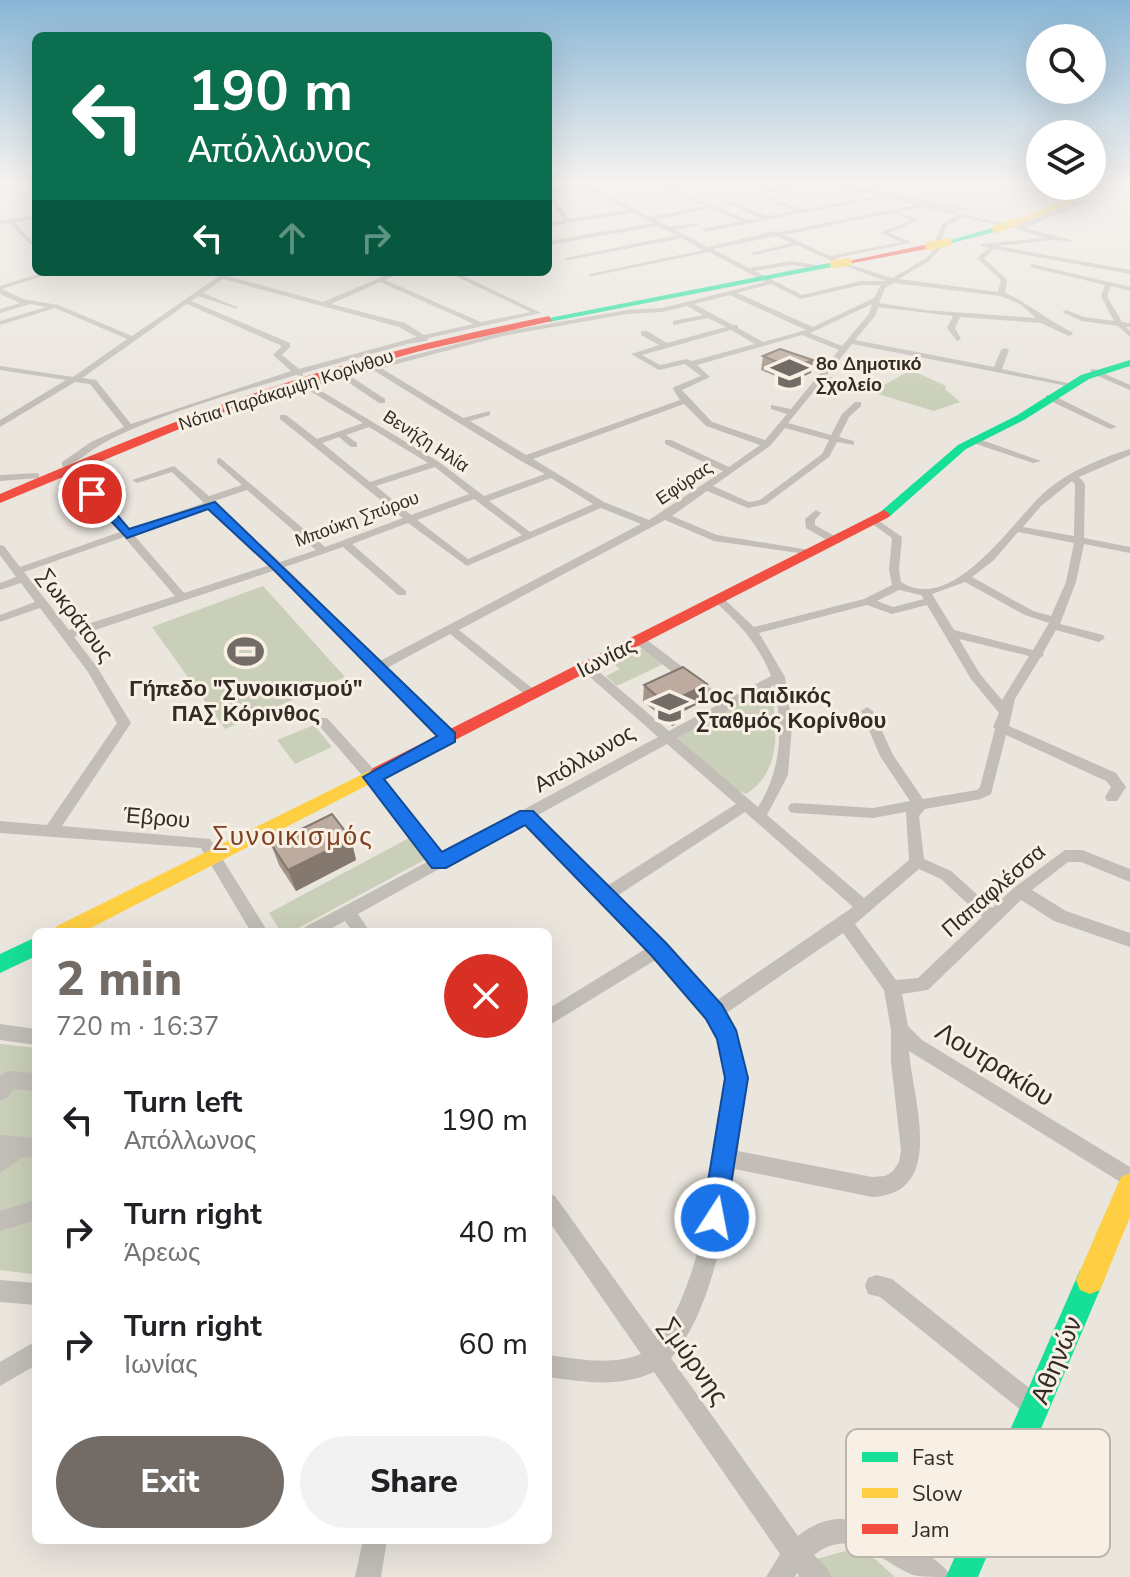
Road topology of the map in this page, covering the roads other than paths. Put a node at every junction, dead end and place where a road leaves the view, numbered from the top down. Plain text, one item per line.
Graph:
1 (677, 257) edge
2 (720, 257) edge
3 (822, 257) edge
4 (857, 257) edge
5 (870, 257) edge
6 (929, 257) edge
7 (982, 257) edge
8 (1037, 257) edge
9 (835, 263) junction
10 (1032, 266) dead end
11 (1130, 272) edge
12 (40, 276) edge
13 (223, 276) edge
14 (233, 276) edge
15 (389, 276) edge
16 (458, 276) edge
17 (590, 276) dead end
18 (762, 277) junction
19 (380, 280) junction
20 (887, 282) junction
21 (1108, 285) junction
22 (1130, 289) edge
23 (0, 290) edge
24 (725, 290) junction
25 (198, 294) junction
26 (1001, 294) junction
27 (958, 298) junction
28 (680, 300) junction
29 (32, 302) junction
30 (187, 302) junction
31 (878, 302) junction
32 (324, 304) junction
33 (56, 306) junction
34 (235, 308) dead end
35 (0, 311) edge
36 (614, 311) junction
37 (1066, 312) dead end
38 (582, 313) junction
39 (955, 314) junction
40 (541, 315) junction
41 (710, 315) junction
42 (1043, 321) junction
43 (0, 323) edge
44 (676, 323) dead end
45 (479, 324) junction
46 (1117, 324) junction
47 (1130, 325) edge
48 (735, 327) junction
49 (813, 330) junction
50 (501, 333) junction
51 (644, 333) dead end
52 (803, 333) junction
53 (1069, 334) dead end
54 (1130, 335) edge
55 (131, 338) junction
56 (424, 338) junction
57 (957, 339) dead end
58 (761, 343) junction
59 (846, 345) junction
60 (666, 346) junction
61 (1005, 350) dead end
62 (773, 351) edge
63 (362, 361) junction
64 (1130, 363) edge
65 (691, 364) junction
66 (812, 366) edge
67 (0, 368) edge
68 (17, 370) junction
69 (997, 370) junction
70 (1094, 371) junction
71 (338, 373) junction
72 (824, 373) junction
73 (76, 378) junction
74 (302, 378) junction
75 (0, 381) edge
76 (875, 384) dead end
77 (1068, 384) junction
78 (1130, 388) edge
79 (1049, 397) junction
80 (382, 401) dead end
81 (684, 401) junction
82 (858, 404) dead end
83 (774, 407) dead end
84 (182, 413) junction
85 (487, 413) dead end
86 (794, 413) junction
87 (283, 417) dead end
88 (462, 421) junction
89 (0, 424) edge
90 (370, 424) junction
91 (785, 425) junction
92 (1113, 427) dead end
93 (130, 428) junction
94 (340, 434) junction
95 (834, 439) junction
96 (973, 440) junction
97 (315, 442) junction
98 (668, 442) dead end
99 (851, 443) dead end
100 (767, 444) junction
101 (354, 445) dead end
102 (1130, 452) edge
103 (524, 459) junction
104 (220, 461) dead end
105 (1036, 461) dead end
106 (65, 464) junction
107 (436, 464) junction
108 (730, 471) junction
109 (551, 475) junction
110 (1074, 477) junction
111 (137, 480) dead end
112 (370, 485) junction
113 (249, 486) junction
114 (1, 487) edge
115 (707, 487) junction
116 (92, 494) dead end
117 (479, 497) junction
118 (208, 502) junction
119 (601, 504) junction
120 (816, 513) dead end
121 (665, 516) junction
122 (407, 520) junction
123 (875, 521) junction
124 (649, 524) junction
125 (1018, 529) junction
126 (127, 534) junction
127 (529, 536) junction
128 (836, 541) junction
129 (1079, 542) junction
130 (345, 543) junction
131 (0, 548) edge
132 (1130, 550) edge
133 (323, 551) junction
134 (809, 553) junction
135 (278, 566) junction
136 (21, 574) junction
137 (967, 579) junction
138 (899, 586) junction
139 (0, 587) edge
140 (402, 593) dead end
141 (182, 597) junction
142 (928, 598) junction
143 (718, 599) junction
144 (868, 601) junction
145 (43, 603) junction
146 (0, 619) edge
147 (1054, 623) junction
148 (452, 630) junction
149 (751, 631) junction
150 (950, 633) junction
151 (67, 635) junction
152 (1099, 638) dead end
153 (639, 640) junction
154 (1038, 655) junction
155 (379, 667) junction
156 (586, 667) junction
157 (779, 677) junction
158 (533, 695) junction
159 (724, 705) junction
160 (867, 711) dead end
161 (1005, 712) junction
162 (322, 721) dead end
163 (1000, 727) junction
164 (667, 735) junction
165 (449, 737) junction
166 (372, 777) junction
167 (1112, 797) dead end
168 (745, 805) junction
169 (920, 805) junction
170 (795, 808) dead end
171 (527, 816) junction
172 (759, 817) junction
173 (0, 827) edge
174 (52, 830) junction
175 (215, 856) junction
176 (917, 862) junction
177 (439, 863) junction
178 (1130, 876) edge
179 (1020, 891) junction
180 (605, 895) junction
181 (863, 906) junction
182 (348, 912) junction
183 (992, 917) junction
184 (845, 923) junction
185 (72, 928) edge
186 (258, 928) edge
187 (318, 928) edge
188 (359, 928) edge
189 (1130, 940) edge
190 (32, 948) edge
191 (659, 949) junction
192 (0, 964) edge
193 (892, 988) junction
194 (714, 1012) junction
195 (552, 1016) edge
196 (900, 1030) junction
197 (0, 1032) edge
198 (32, 1036) edge
199 (3, 1080) edge
200 (32, 1082) edge
201 (0, 1145) edge
202 (28, 1147) edge
203 (727, 1158) junction
204 (0, 1163) edge
205 (1130, 1178) edge
206 (1130, 1186) edge
207 (552, 1209) edge
208 (32, 1211) edge
209 (0, 1221) edge
210 (876, 1286) dead end
211 (0, 1291) edge
212 (32, 1294) edge
213 (32, 1355) edge
214 (658, 1359) junction
215 (552, 1366) edge
216 (0, 1375) edge
217 (1035, 1407) junction
218 (1026, 1429) edge
219 (846, 1532) edge
220 (374, 1544) edge
221 (794, 1552) junction
222 (903, 1557) edge
223 (971, 1557) edge
224 (368, 1577) edge
225 (779, 1577) edge
226 (818, 1577) edge
227 (938, 1577) edge
228 (962, 1577) edge

1 - 17 street
2 - 18 street
3 - 9 street
4 - 9 street
5 - 9 main road, Νότια Παράκαμψη Κορίνθου
6 - 20 street
7 - 26 street
8 - 11 street
9 - 18 main road, Νότια Παράκαμψη Κορίνθου
9 - 20 street
10 - 21 street
12 - 23 street
13 - 25 street
14 - 32 street
15 - 19 street
16 - 40 street
18 - 20 street
18 - 24 main road, Νότια Παράκαμψη Κορίνθου
19 - 32 street
19 - 45 street
20 - 27 street
20 - 31 street, Εφύρας
21 - 22 street
21 - 46 street
23 - 29 street
24 - 28 main road, Νότια Παράκαμψη Κορίνθου
24 - 49 street
25 - 30 street
25 - 34 street
26 - 27 street
26 - 42 street
27 - 39 street
28 - 36 main road, Νότια Παράκαμψη Κορίνθου
28 - 41 street
29 - 33 street
29 - 35 street
30 - 55 street
30 - 74 street
31 - 39 street
31 - 49 street
31 - 59 street, Εφύρας
32 - 56 street
33 - 43 street
33 - 55 street
36 - 38 main road, Νότια Παράκαμψη Κορίνθου
36 - 50 street
37 - 46 street
38 - 40 main road, Νότια Παράκαμψη Κορίνθου
38 - 50 main road, Νότια Παράκαμψη Κορίνθου
39 - 42 street
39 - 57 street
40 - 45 street
40 - 63 main road, Νότια Παράκαμψη Κορίνθου
41 - 44 street
41 - 48 street
42 - 53 street
45 - 56 street
46 - 47 street
46 - 54 street
48 - 58 street
48 - 60 street
49 - 52 street
50 - 63 main road, Νότια Παράκαμψη Κορίνθου
50 - 63 street
51 - 60 street
52 - 58 street
52 - 59 street
55 - 73 street
56 - 63 street
58 - 62 street
58 - 65 street
59 - 69 street
59 - 72 street, Εφύρας
60 - 65 street
61 - 69 street
63 - 71 main road, Νότια Παράκαμψη Κορίνθου
63 - 74 main road, Νότια Παράκαμψη Κορίνθου
63 - 88 street
64 - 70 main road, Ιωνίας
65 - 81 street
66 - 72 street
67 - 68 street
68 - 73 street
68 - 75 street
69 - 77 street
70 - 77 main road, Ιωνίας
70 - 78 street
71 - 74 main road, Νότια Παράκαμψη Κορίνθου
71 - 80 street
72 - 76 street
72 - 86 street, Εφύρας
73 - 89 street
73 - 93 street
74 - 84 main road, Νότια Παράκαμψη Κορίνθου
74 - 90 street, Βενήζη Ηλία
74 - 114 main road, Νότια Παράκαμψη Κορίνθου
77 - 79 main road, Ιωνίας
79 - 92 street
79 - 96 main road, Ιωνίας
81 - 100 street
81 - 103 street
82 - 95 street
83 - 86 street
84 - 93 street
84 - 106 main road, Νότια Παράκαμψη Κορίνθου
85 - 88 street
86 - 91 street, Εφύρας
87 - 97 street
88 - 103 street
90 - 94 street
90 - 107 street, Βενήζη Ηλία
91 - 95 street
91 - 100 street, Εφύρας
93 - 106 street
94 - 97 street
94 - 101 street
95 - 99 street
95 - 115 street
96 - 105 street
96 - 123 main road, Ιωνίας
97 - 112 street
98 - 108 street
100 - 108 street, Εφύρας
102 - 110 street
103 - 109 street
104 - 113 street
106 - 114 main road, Νότια Παράκαμψη Κορίνθου
107 - 112 street
107 - 117 street, Βενήζη Ηλία
108 - 115 street, Εφύρας
109 - 117 street, Μπούκη Σπύρου
109 - 119 street
110 - 125 street
110 - 129 street
111 - 118 street
112 - 122 street
113 - 118 street
113 - 133 street
115 - 121 street, Εφύρας
116 - 126 street
117 - 122 street, Μπούκη Σπύρου
117 - 127 street, Βενήζη Ηλία
118 - 126 street
118 - 135 street
119 - 124 street
119 - 127 street
120 - 128 street
121 - 124 street, Εφύρας
121 - 134 street
122 - 127 street
122 - 130 street, Μπούκη Σπύρου
123 - 128 main road, Ιωνίας
123 - 138 street
124 - 148 street, Εφύρας
125 - 129 street
125 - 137 street
126 - 136 street
126 - 141 street
128 - 134 main road, Ιωνίας
129 - 132 street
129 - 147 street
130 - 133 street, Μπούκη Σπύρου
130 - 140 street
131 - 136 street, Σωκράτους
133 - 135 street, Μπούκη Σπύρου
134 - 143 main road, Ιωνίας
135 - 141 street, Μπούκη Σπύρου
135 - 155 street
136 - 139 street
136 - 145 street, Σωκράτους
137 - 142 street
137 - 147 street
138 - 142 street
138 - 144 street
141 - 151 street, Μπούκη Σπύρου
142 - 144 street
142 - 150 street
143 - 149 street
143 - 153 main road, Ιωνίας
144 - 149 street
145 - 146 street
145 - 151 street, Σωκράτους
147 - 152 street
147 - 154 street
148 - 155 street, Εφύρας
148 - 158 street
149 - 157 street
150 - 154 street
150 - 161 street
151 - 174 street, Σωκράτους
153 - 156 main road, Ιωνίας
153 - 159 street
154 - 161 street
155 - 165 street
156 - 158 main road, Ιωνίας
156 - 164 street
157 - 159 street, Απόλλωνος
157 - 172 street
158 - 165 main road, Ιωνίας
159 - 164 street, Απόλλωνος
160 - 169 street
161 - 163 street
162 - 166 street
163 - 167 street
163 - 169 street
164 - 168 street
164 - 171 street, Απόλλωνος
165 - 166 main road, Ιωνίας
166 - 175 main road, Ιωνίας
166 - 177 street
168 - 172 street
168 - 180 street
169 - 170 street
169 - 176 street
171 - 177 street, Απόλλωνος
171 - 180 street
172 - 181 street
173 - 174 street, Έβρου
174 - 175 street, Έβρου
175 - 185 main road, Ιωνίας
175 - 186 street
176 - 181 street
176 - 183 street
177 - 182 street, Απόλλωνος
178 - 179 street, Παπαφλέσσα
179 - 183 street, Παπαφλέσσα
179 - 189 street
180 - 191 street
181 - 184 street
182 - 187 street, Απόλλωνος
182 - 188 street
183 - 193 street, Παπαφλέσσα
184 - 193 street, Λουτρακίου
184 - 194 street
190 - 192 main road
191 - 194 street
191 - 195 street
193 - 196 street, Λουτρακίου
194 - 203 street
196 - 203 street
196 - 205 street, Λουτρακίου
197 - 198 street
199 - 200 street
201 - 202 street
202 - 204 street
203 - 214 street
206 - 217 main road, Αθηνών
207 - 214 street, Σμύρνης
208 - 209 street
210 - 217 street
211 - 212 street
213 - 216 street
214 - 215 street
214 - 221 street, Σμύρνης
217 - 218 main road, Αθηνών
219 - 221 street
220 - 224 street
221 - 225 street
221 - 226 street, Σμύρνης
222 - 227 street
223 - 228 main road, Αθηνών

